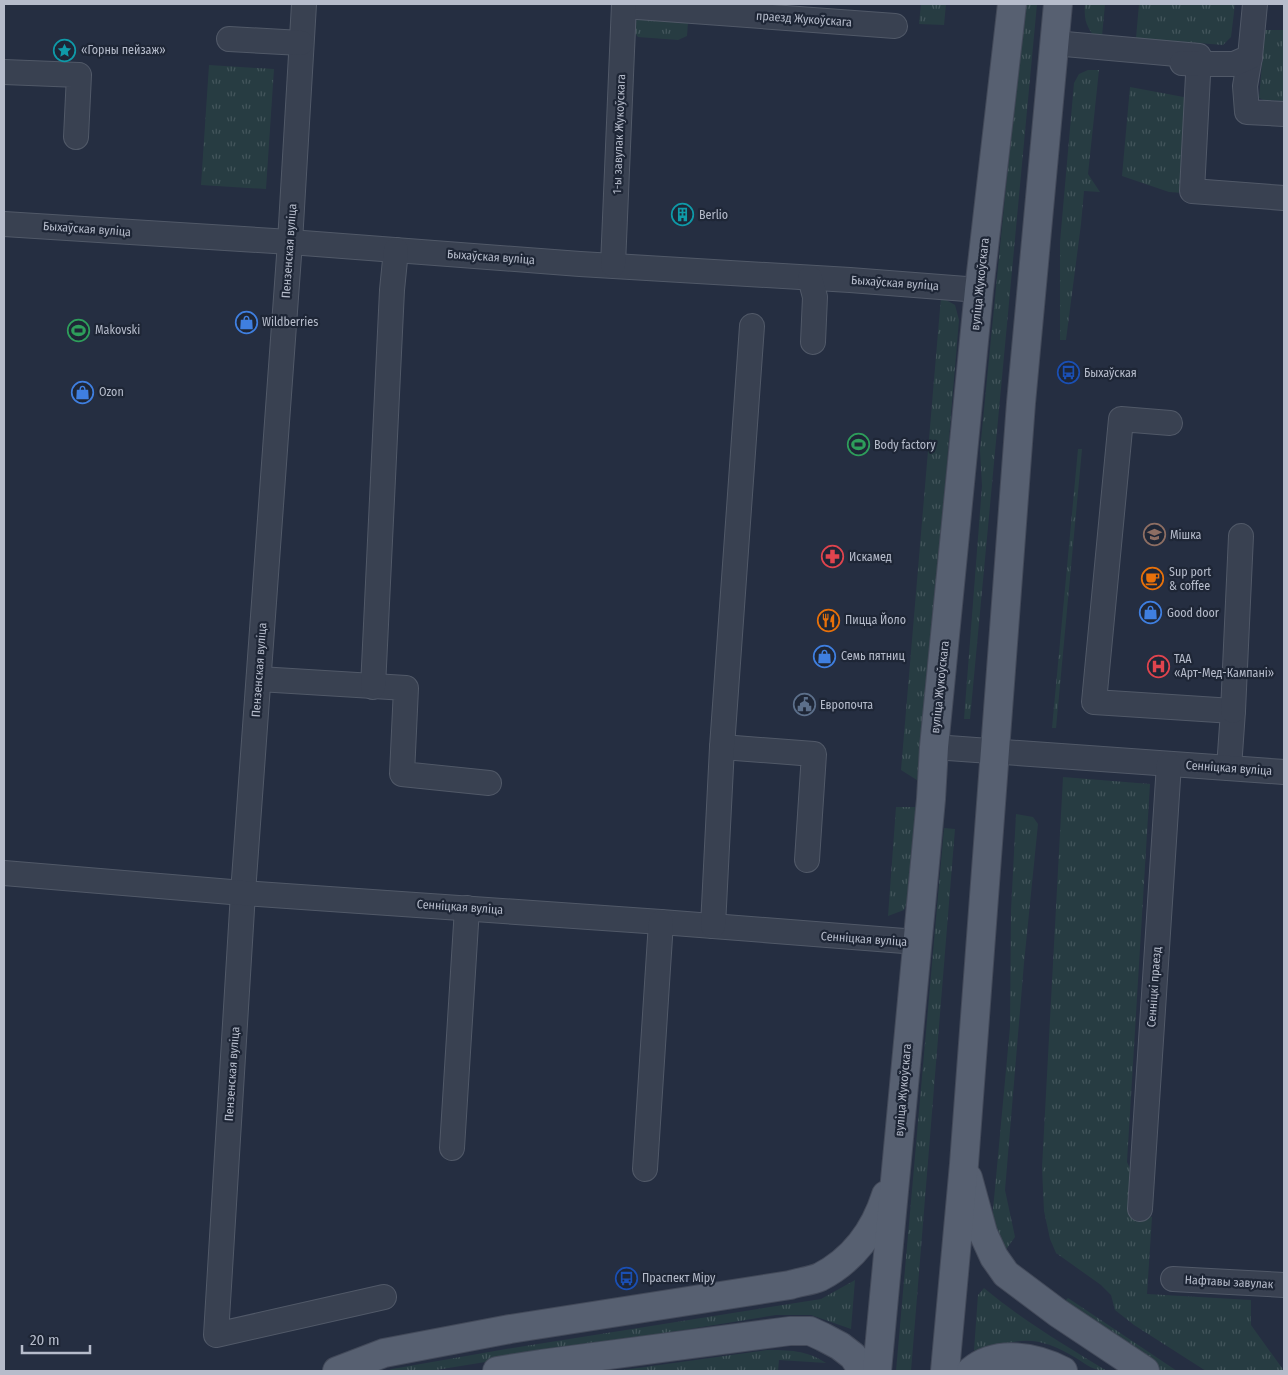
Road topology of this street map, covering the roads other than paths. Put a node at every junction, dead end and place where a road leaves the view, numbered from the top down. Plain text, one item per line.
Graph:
1 (304, 4) edge
2 (1012, 4) edge
3 (1058, 4) edge
4 (1255, 4) edge
5 (624, 5) edge
6 (730, 9) edge
7 (895, 26) dead end
8 (229, 39) dead end
9 (301, 43) junction
10 (1053, 47) junction
11 (1250, 57) junction
12 (1198, 64) junction
13 (4, 72) edge
14 (1284, 114) edge
15 (76, 137) dead end
16 (1284, 198) edge
17 (4, 224) edge
18 (290, 242) junction
19 (396, 250) junction
20 (613, 265) junction
21 (810, 278) junction
22 (979, 290) junction
23 (752, 326) dead end
24 (813, 342) dead end
25 (1170, 423) dead end
26 (1241, 536) dead end
27 (259, 679) junction
28 (373, 687) junction
29 (1232, 710) junction
30 (934, 747) junction
31 (722, 748) junction
32 (996, 752) junction
33 (1169, 764) junction
34 (1229, 768) junction
35 (1284, 772) edge
36 (489, 783) dead end
37 (807, 860) dead end
38 (4, 873) edge
39 (243, 893) junction
40 (467, 908) junction
41 (662, 922) junction
42 (713, 926) junction
43 (917, 942) junction
44 (452, 1148) dead end
45 (896, 1163) junction
46 (964, 1164) junction
47 (645, 1169) dead end
48 (1140, 1209) dead end
49 (1173, 1279) dead end
50 (1284, 1285) edge
51 (384, 1297) dead end
52 (337, 1371) edge
53 (497, 1371) edge
54 (863, 1371) edge
55 (877, 1371) edge
56 (945, 1371) edge
57 (971, 1371) edge
58 (1063, 1371) edge
59 (1145, 1371) edge

1 - 9 street, Пензенская вуліца
2 - 22 main road, вуліца Жукоўскага
3 - 10 main road
4 - 11 street
5 - 6 street, праезд Жукоўскага
5 - 20 street, 1-ы завулак Жукоўскага
6 - 7 street, праезд Жукоўскага
8 - 9 street
9 - 18 street, Пензенская вуліца
10 - 12 street
10 - 32 main road
11 - 12 street
11 - 14 street
12 - 16 street
13 - 15 street
17 - 18 street, Быхаўская вуліца
18 - 19 street, Быхаўская вуліца
18 - 27 street, Пензенская вуліца
19 - 20 street, Быхаўская вуліца
19 - 28 street
20 - 21 street, Быхаўская вуліца
21 - 22 street, Быхаўская вуліца
21 - 24 street
22 - 30 main road, вуліца Жукоўскага
23 - 31 street
25 - 29 street
26 - 29 street
27 - 28 street
27 - 39 street, Пензенская вуліца
28 - 36 street
29 - 34 street
30 - 32 street, Сенніцкая вуліца
30 - 43 main road, вуліца Жукоўскага
31 - 37 street
31 - 42 street
32 - 33 street, Сенніцкая вуліца
32 - 46 main road
33 - 34 street, Сенніцкая вуліца
33 - 48 street, Сенніцкі праезд
34 - 35 street, Сенніцкая вуліца
38 - 39 street, Сенніцкая вуліца
39 - 40 street, Сенніцкая вуліца
39 - 51 street, Пензенская вуліца
40 - 41 street, Сенніцкая вуліца
40 - 44 street
41 - 42 street, Сенніцкая вуліца
41 - 47 street
42 - 43 street, Сенніцкая вуліца
43 - 45 main road, вуліца Жукоўскага
45 - 52 main road
45 - 55 main road, вуліца Жукоўскага
46 - 56 main road
46 - 59 main road
49 - 50 street, Нафтавы завулак
53 - 54 main road
57 - 58 main road

